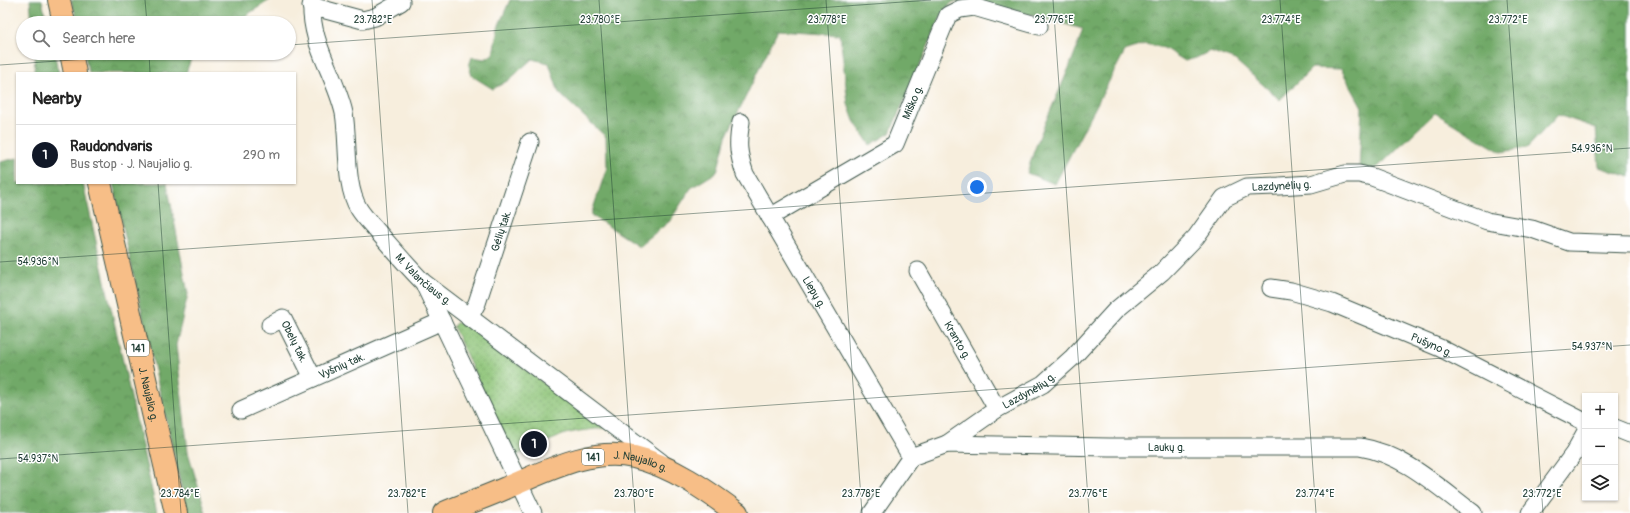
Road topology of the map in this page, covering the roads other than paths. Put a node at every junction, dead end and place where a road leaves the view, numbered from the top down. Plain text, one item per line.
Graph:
1 (59, 0) edge
2 (401, 2) dead end
3 (311, 3) edge
4 (62, 16) edge
5 (1039, 26) dead end
6 (72, 60) edge
7 (75, 72) edge
8 (741, 122) dead end
9 (530, 142) dead end
10 (100, 184) edge
11 (770, 216) junction
12 (1630, 244) edge
13 (918, 271) dead end
14 (423, 282) junction
15 (1271, 288) dead end
16 (469, 318) junction
17 (442, 321) junction
18 (270, 325) dead end
19 (313, 378) junction
20 (997, 409) junction
21 (241, 410) dead end
22 (1582, 420) edge
23 (1618, 429) edge
24 (1630, 434) edge
25 (1582, 438) edge
26 (947, 444) junction
27 (911, 457) junction
28 (671, 470) junction
29 (520, 482) junction
30 (176, 513) edge
31 (444, 513) edge
32 (533, 513) edge
33 (737, 513) edge
34 (872, 513) edge
35 (1473, 513) edge
36 (1530, 513) edge

1 - 4 main road
2 - 3 street
3 - 14 street, M. Valančiaus g.
5 - 11 street, Miško g.
6 - 7 main road
8 - 11 street, Liepų g.
9 - 16 street, Gėlių tak.
10 - 30 main road, J. Naujalio g. / 141
11 - 27 street, Liepų g.
12 - 20 street, Lazdynėlių g.
13 - 20 street, Kranto g.
14 - 16 street, M. Valančiaus g.
14 - 17 street
15 - 22 street, Pušyno g.
16 - 28 street, M. Valančiaus g.
17 - 19 street, Vyšnių tak.
17 - 29 street
18 - 19 street, Obelų tak.
19 - 21 street, Vyšnių tak.
20 - 26 street, Lazdynėlių g.
23 - 24 street
25 - 36 street
26 - 27 street, Laukų g.
26 - 35 street, Laukų g.
27 - 34 street
28 - 29 main road, J. Naujalio g. / 141
28 - 33 main road, J. Naujalio g. / 141
29 - 31 main road, J. Naujalio g. / 141
29 - 32 street

